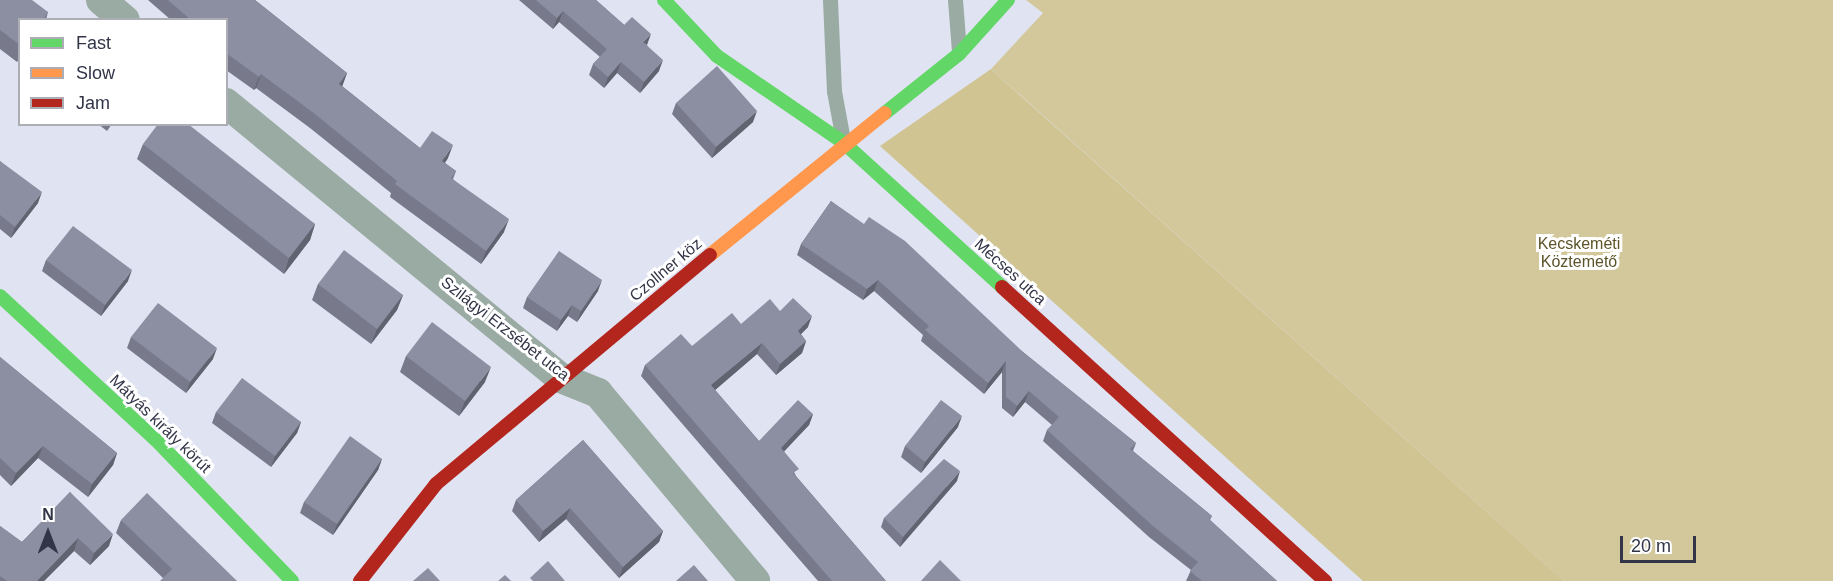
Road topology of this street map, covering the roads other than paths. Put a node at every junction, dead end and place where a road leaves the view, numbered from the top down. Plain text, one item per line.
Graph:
1 (101, 0) edge
2 (664, 0) edge
3 (830, 0) edge
4 (955, 0) edge
5 (1008, 0) edge
6 (123, 18) edge
7 (959, 54) junction
8 (228, 105) edge
9 (844, 143) junction
10 (0, 296) edge
11 (561, 378) junction
12 (292, 581) edge
13 (360, 581) edge
14 (755, 581) edge
15 (1325, 581) edge

1 - 6 street
2 - 9 street, Mécses utca
3 - 9 lane
4 - 7 lane
5 - 7 street, Czollner köz
7 - 9 street, Czollner köz
8 - 11 street, Szilágyi Erzsébet utca
9 - 11 street, Czollner köz
9 - 15 street, Mécses utca
10 - 12 street, Mátyás király körút
11 - 13 street, Czollner köz
11 - 14 street, Szilágyi Erzsébet utca

